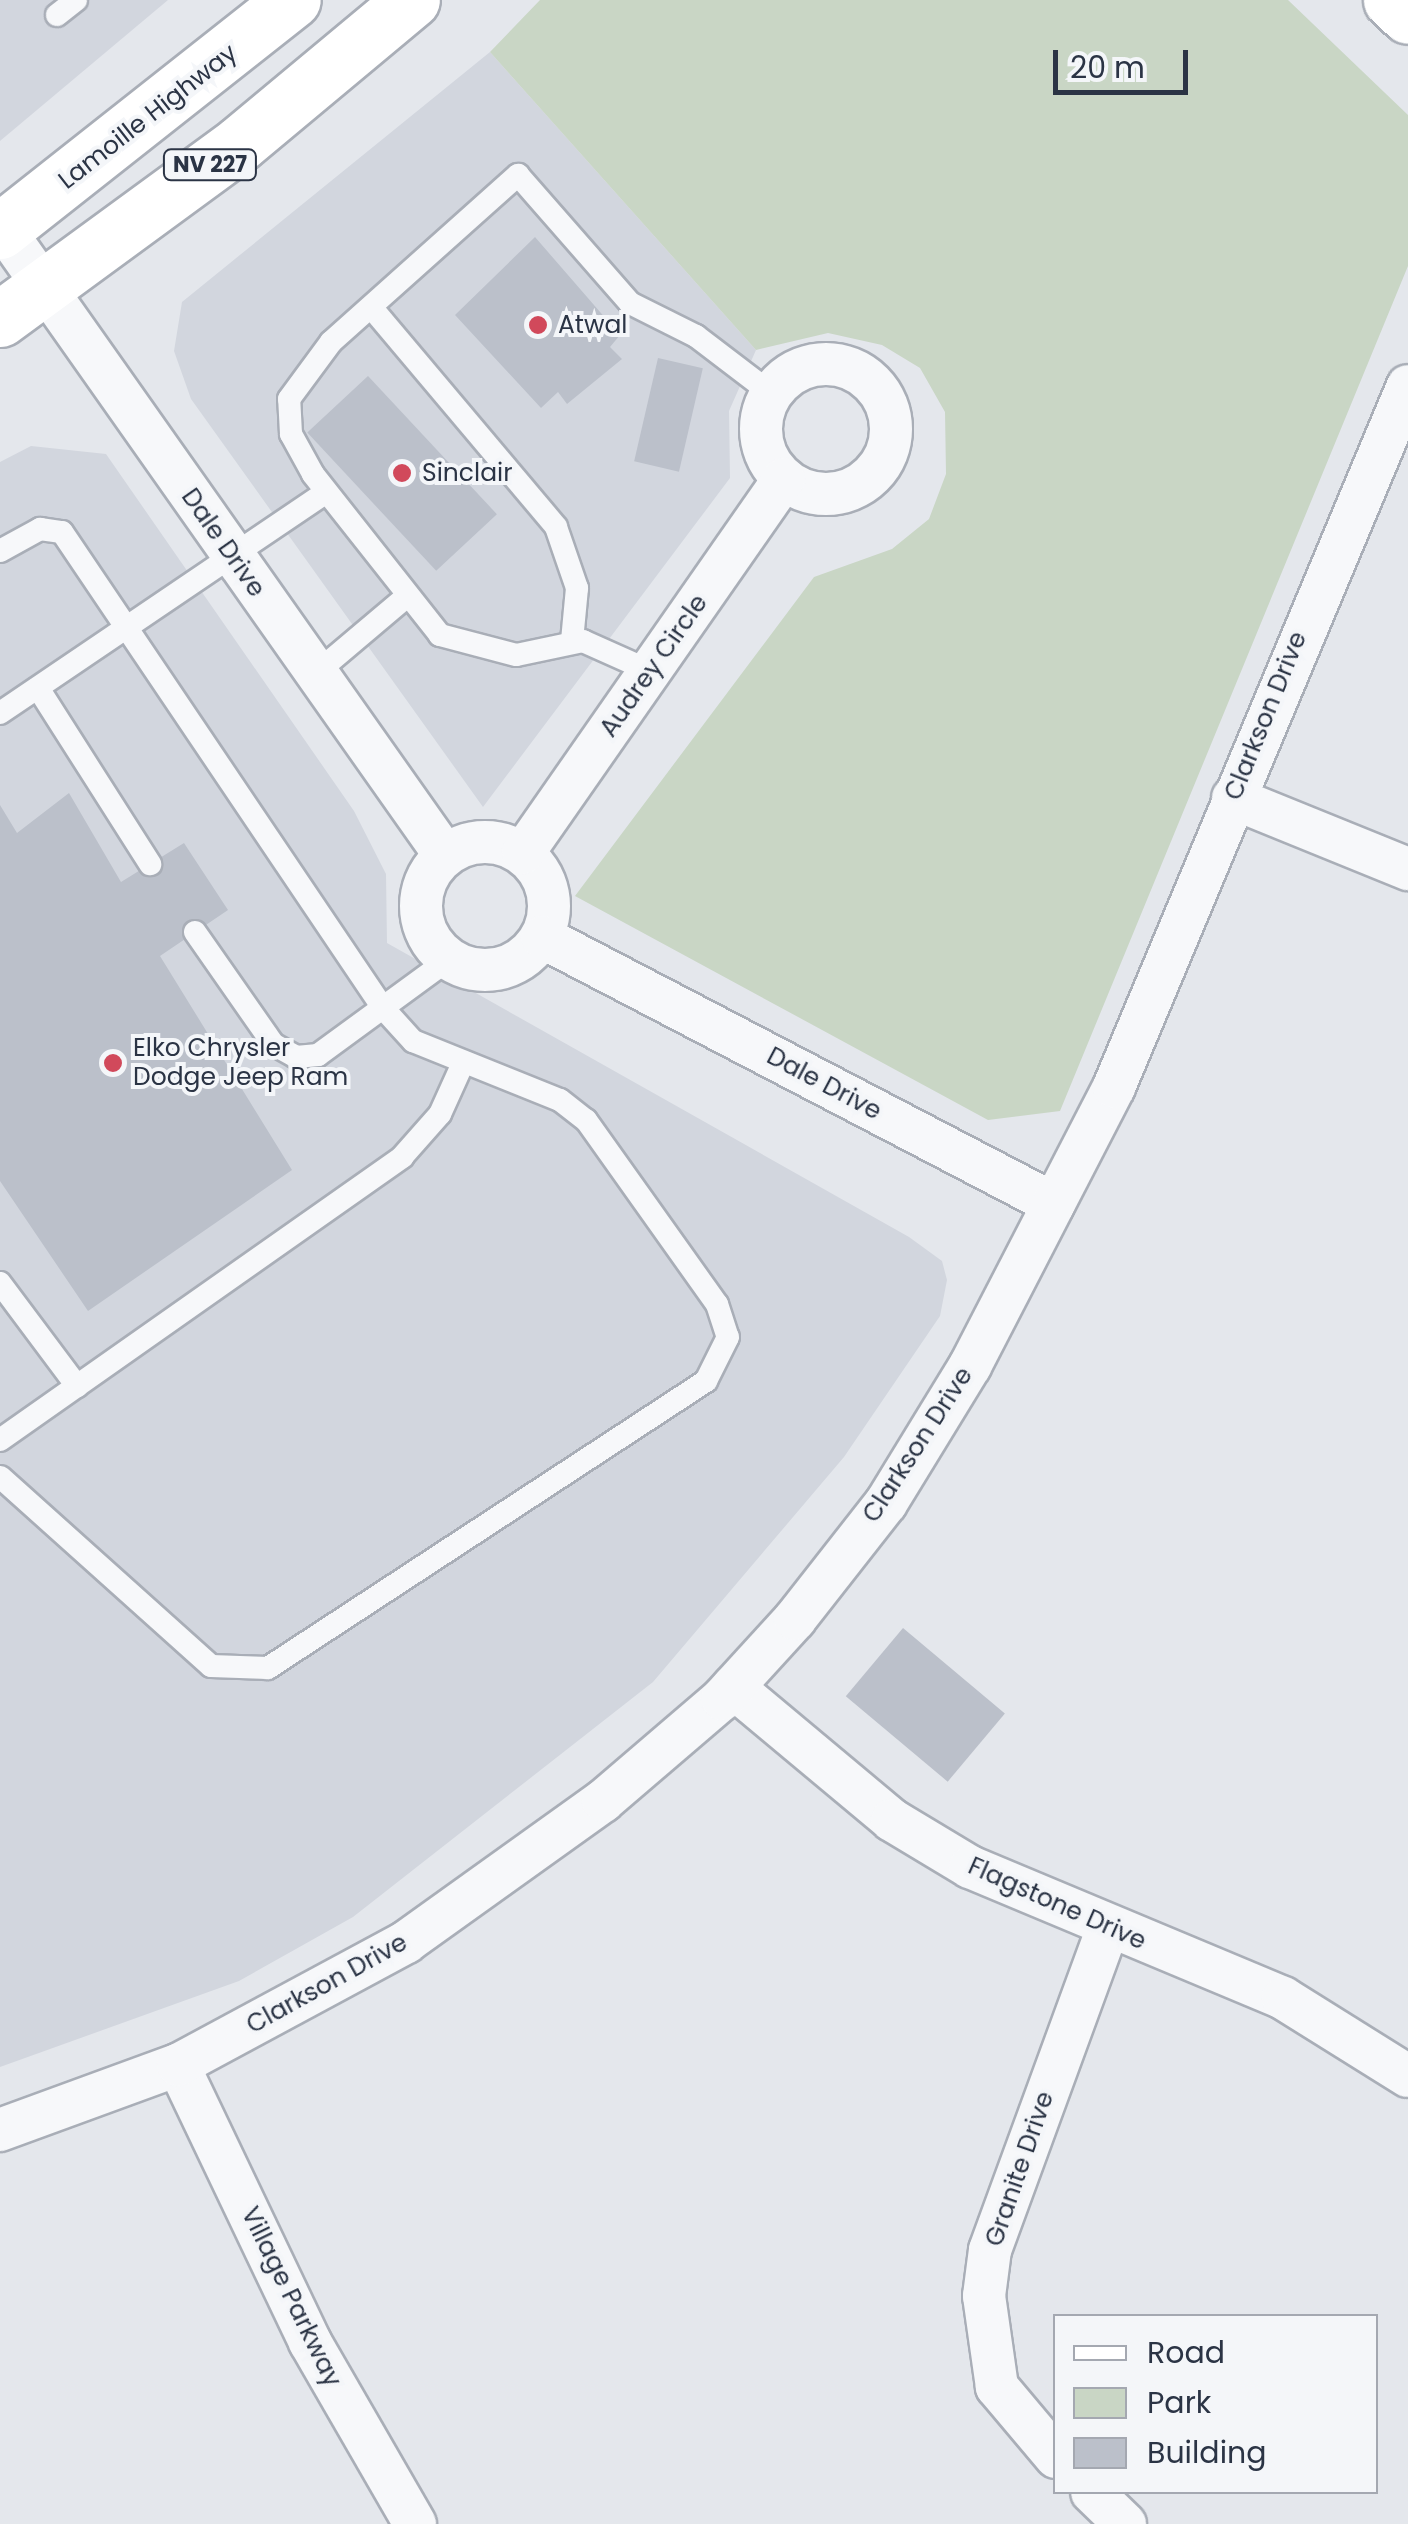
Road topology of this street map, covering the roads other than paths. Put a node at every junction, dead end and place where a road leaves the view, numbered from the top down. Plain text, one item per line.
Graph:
1 (76, 0) edge
2 (293, 0) edge
3 (412, 0) edge
4 (1390, 0) edge
5 (57, 15) dead end
6 (1408, 16) edge
7 (1, 228) edge
8 (45, 287) junction
9 (371, 307) junction
10 (0, 319) edge
11 (1408, 386) edge
12 (772, 394) junction
13 (784, 479) junction
14 (326, 492) junction
15 (0, 551) edge
16 (232, 556) junction
17 (406, 596) junction
18 (126, 628) junction
19 (572, 641) junction
20 (650, 671) junction
21 (316, 673) junction
22 (38, 688) junction
23 (0, 714) edge
24 (1233, 798) junction
25 (523, 854) junction
26 (445, 855) junction
27 (150, 864) dead end
28 (1408, 869) edge
29 (195, 932) dead end
30 (542, 937) junction
31 (449, 960) junction
32 (383, 1008) junction
33 (464, 1062) junction
34 (1054, 1204) junction
35 (0, 1283) edge
36 (76, 1386) junction
37 (0, 1440) edge
38 (0, 1477) edge
39 (733, 1687) junction
40 (1108, 1928) junction
41 (178, 2064) junction
42 (1408, 2076) edge
43 (0, 2130) edge
44 (1053, 2452) edge
45 (1094, 2494) edge
46 (415, 2524) edge
47 (1125, 2524) edge

1 - 5 lane
2 - 7 main road, Lamoille Highway / NV 227
3 - 8 main road, NV 227
4 - 6 main road
7 - 8 street, Dale Drive
8 - 10 main road, NV 227
8 - 16 street, Dale Drive
9 - 12 lane
9 - 14 lane
9 - 19 lane
11 - 24 street, Clarkson Drive
12 - 13 street
12 - 13 street
13 - 20 street, Audrey Circle
14 - 16 lane
14 - 17 lane
15 - 18 lane
16 - 18 lane
16 - 21 street, Dale Drive
17 - 19 lane
17 - 21 lane
18 - 22 lane
18 - 32 lane
19 - 20 lane
20 - 25 street, Audrey Circle
21 - 26 street, Dale Drive
22 - 23 lane
22 - 27 lane
24 - 28 street
24 - 34 street, Clarkson Drive
25 - 26 street
25 - 30 street
26 - 31 street
29 - 32 lane
30 - 31 street
30 - 34 street, Dale Drive
31 - 32 lane
32 - 33 lane
33 - 36 lane
33 - 38 lane
34 - 39 street, Clarkson Drive
35 - 36 lane
36 - 37 lane
39 - 40 street, Flagstone Drive
39 - 41 street, Clarkson Drive
40 - 42 street, Flagstone Drive
40 - 44 street, Granite Drive
41 - 43 street, Clarkson Drive
41 - 46 street, Village Parkway
45 - 47 street

